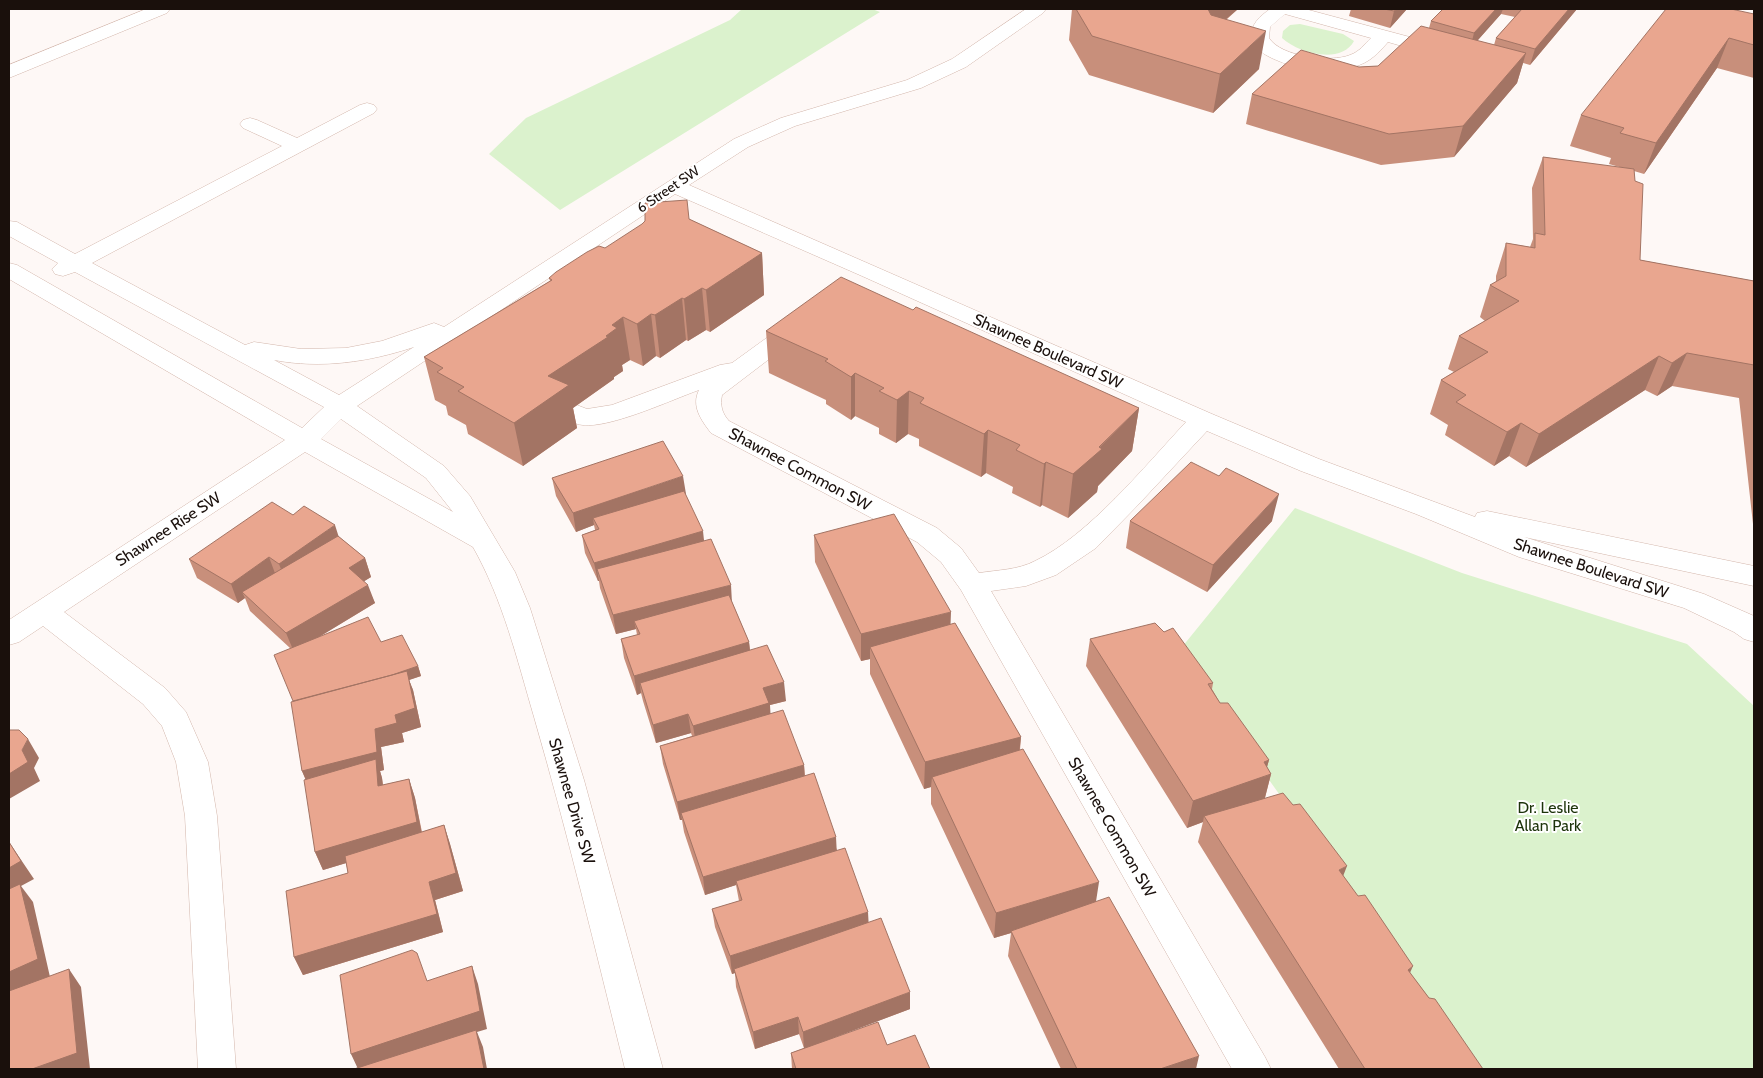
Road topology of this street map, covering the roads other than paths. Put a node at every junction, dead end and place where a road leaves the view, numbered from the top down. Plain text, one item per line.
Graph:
1 (162, 9) edge
2 (1037, 9) edge
3 (1281, 9) edge
4 (1286, 9) edge
5 (1384, 36) junction
6 (1440, 51) edge
7 (9, 72) edge
8 (367, 109) dead end
9 (250, 124) dead end
10 (297, 145) junction
11 (674, 186) junction
12 (9, 227) edge
13 (75, 263) junction
14 (555, 264) junction
15 (9, 270) edge
16 (34, 284) junction
17 (815, 312) edge
18 (190, 324) junction
19 (749, 363) junction
20 (569, 410) dead end
21 (332, 413) junction
22 (1203, 420) junction
23 (304, 440) junction
24 (1426, 508) junction
25 (482, 540) junction
26 (1754, 576) edge
27 (972, 584) junction
28 (43, 611) junction
29 (1754, 631) edge
30 (9, 634) edge
31 (217, 1069) edge
32 (644, 1069) edge
33 (1252, 1069) edge

1 - 7 street
2 - 11 street, 6 Street SW
3 - 5 street
4 - 5 street
5 - 6 street
8 - 10 street
9 - 10 street
10 - 13 street
11 - 14 street, 6 Street SW
11 - 22 street, Shawnee Boulevard SW
12 - 13 street
13 - 16 street
13 - 18 street
14 - 18 street
14 - 21 street, 6 Street SW
15 - 16 street
16 - 23 street
17 - 19 street, Shawnee Common SW
18 - 21 street, Shawnee Drive SW
19 - 20 street
19 - 27 street, Shawnee Common SW
21 - 23 street, Shawnee Rise SW
21 - 25 street, Shawnee Drive SW
22 - 24 street, Shawnee Boulevard SW
22 - 27 street
23 - 25 street
23 - 28 street, Shawnee Rise SW
24 - 26 street, Shawnee Boulevard SW
24 - 29 street, Shawnee Boulevard SW
25 - 32 street, Shawnee Drive SW
27 - 33 street, Shawnee Common SW
28 - 30 street, Shawnee Rise SW
28 - 31 street

